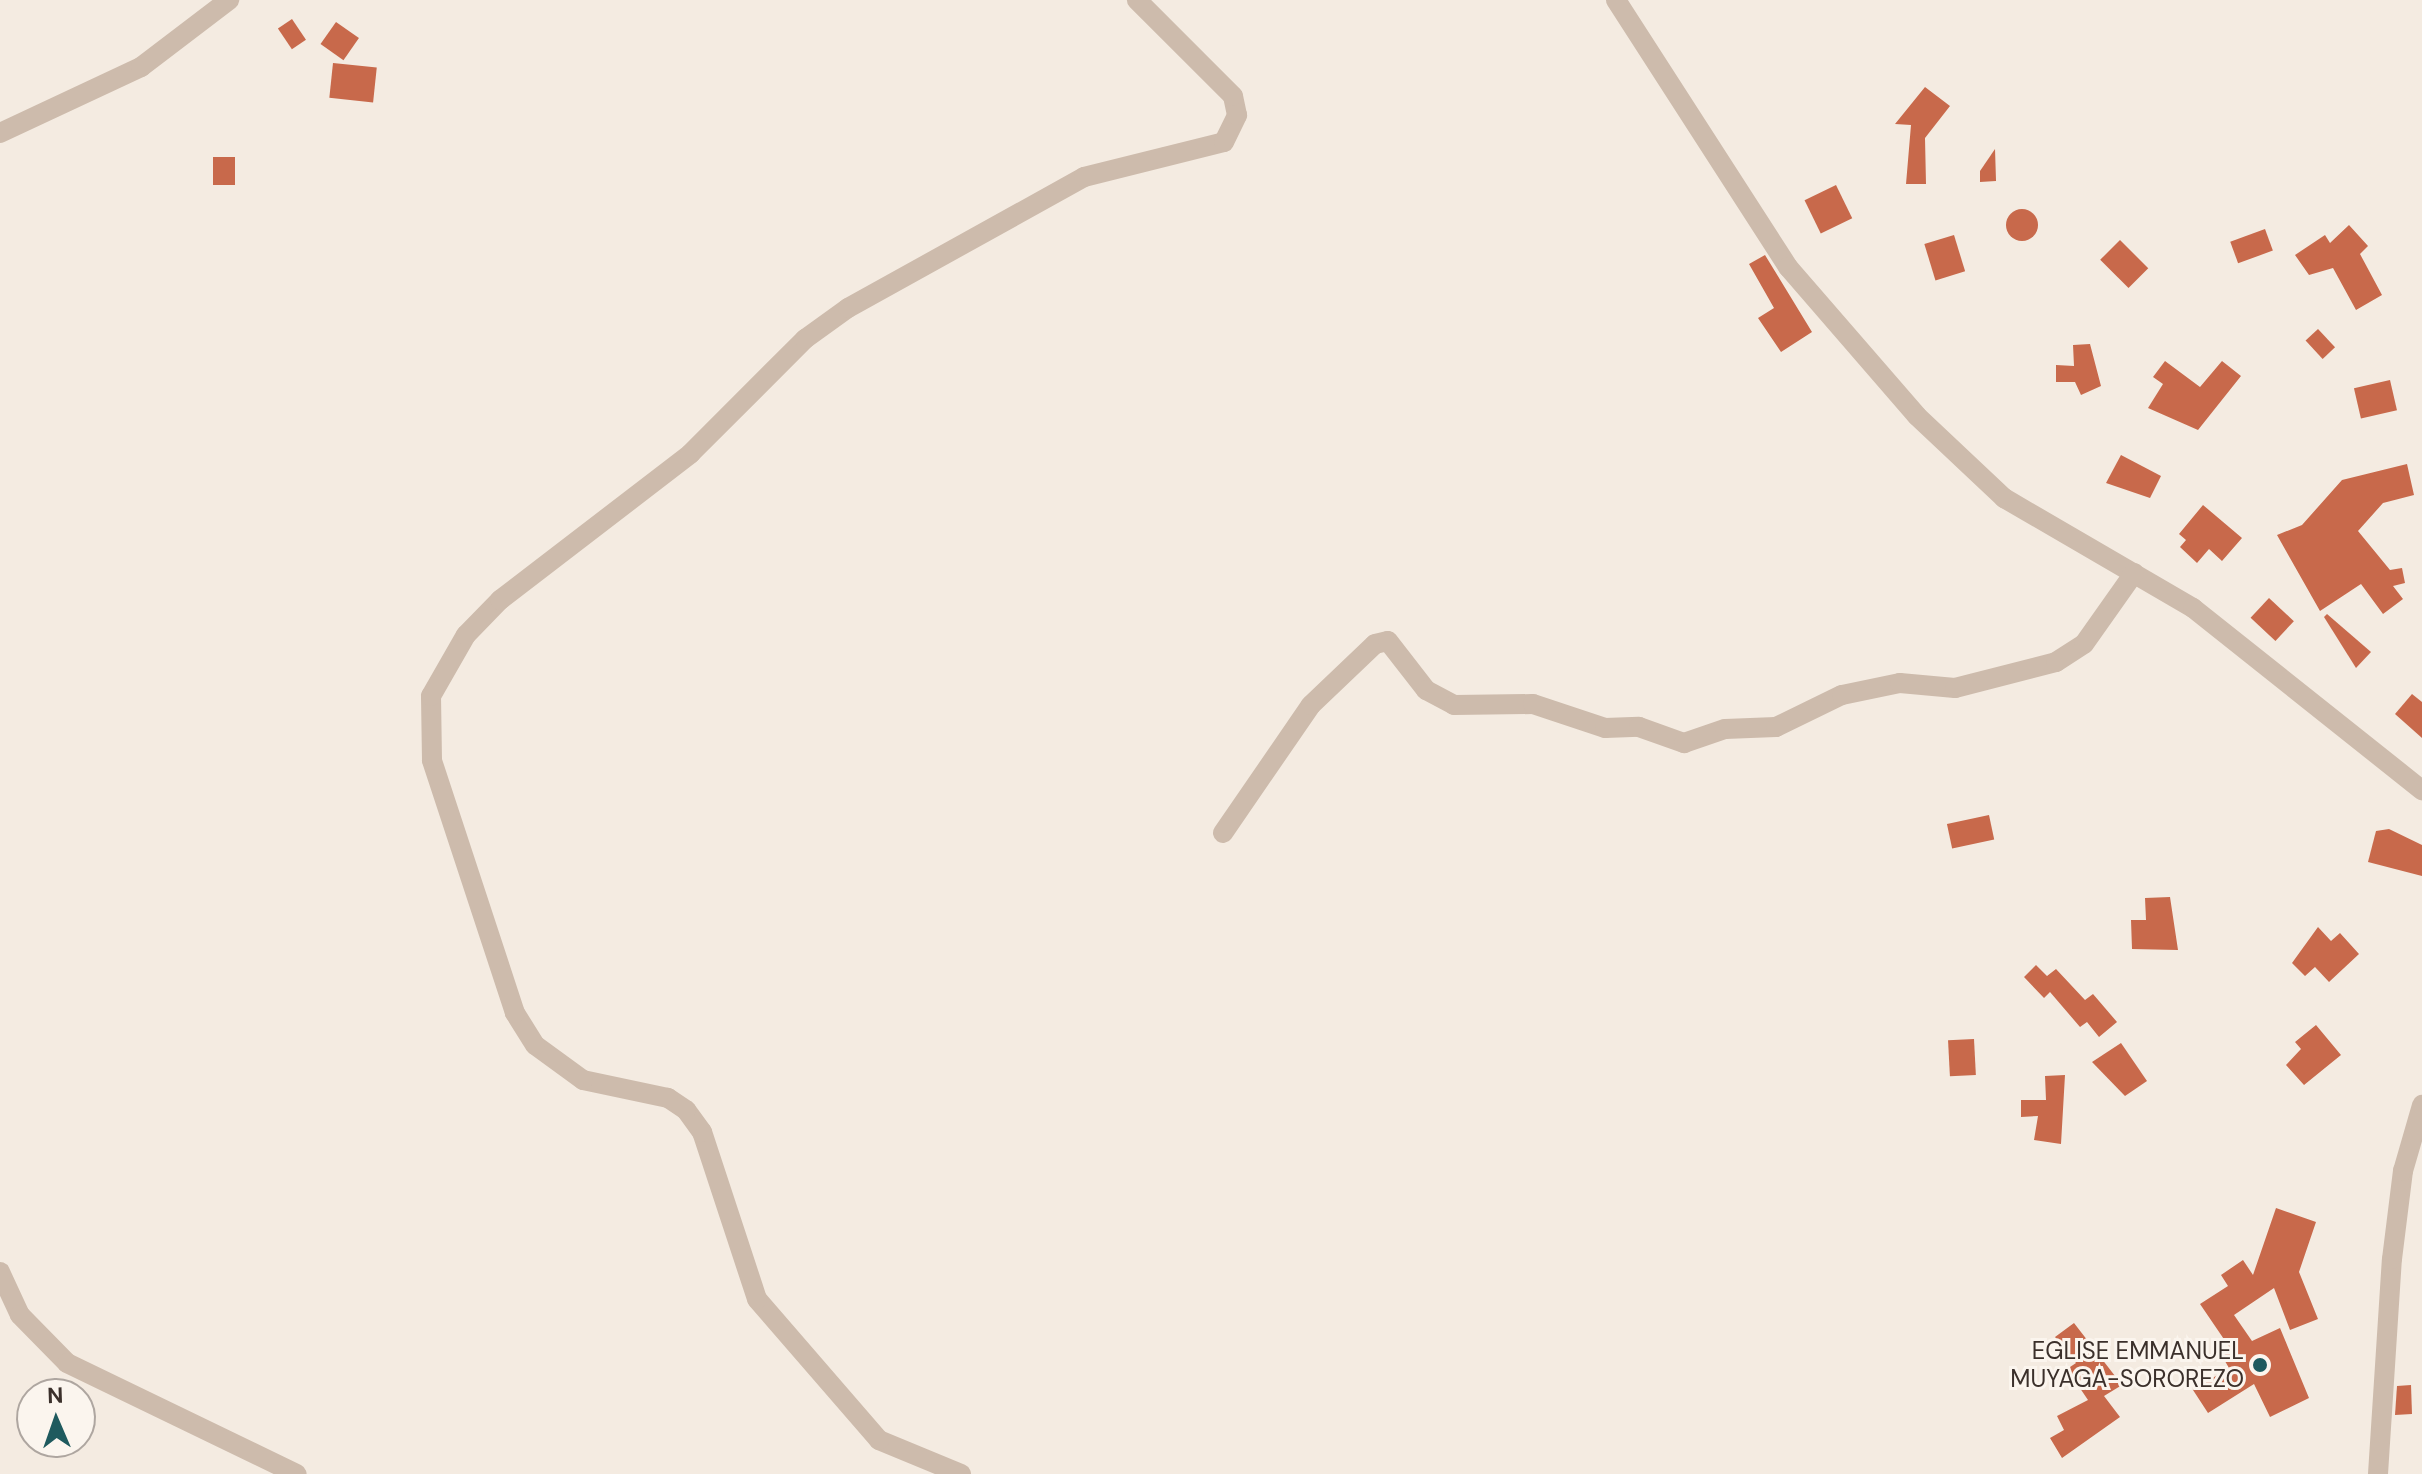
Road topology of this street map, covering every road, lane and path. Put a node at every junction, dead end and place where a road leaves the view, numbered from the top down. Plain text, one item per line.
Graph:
1 (229, 0) edge
2 (1137, 0) edge
3 (1616, 0) edge
4 (0, 133) edge
5 (2134, 573) junction
6 (2422, 790) edge
7 (1223, 833) dead end
8 (2422, 1105) edge
9 (0, 1272) edge
10 (297, 1474) edge
11 (961, 1474) edge
12 (2378, 1474) edge

1 - 4 street
2 - 11 street
3 - 5 street
5 - 6 street
5 - 7 street
8 - 12 street
9 - 10 street

